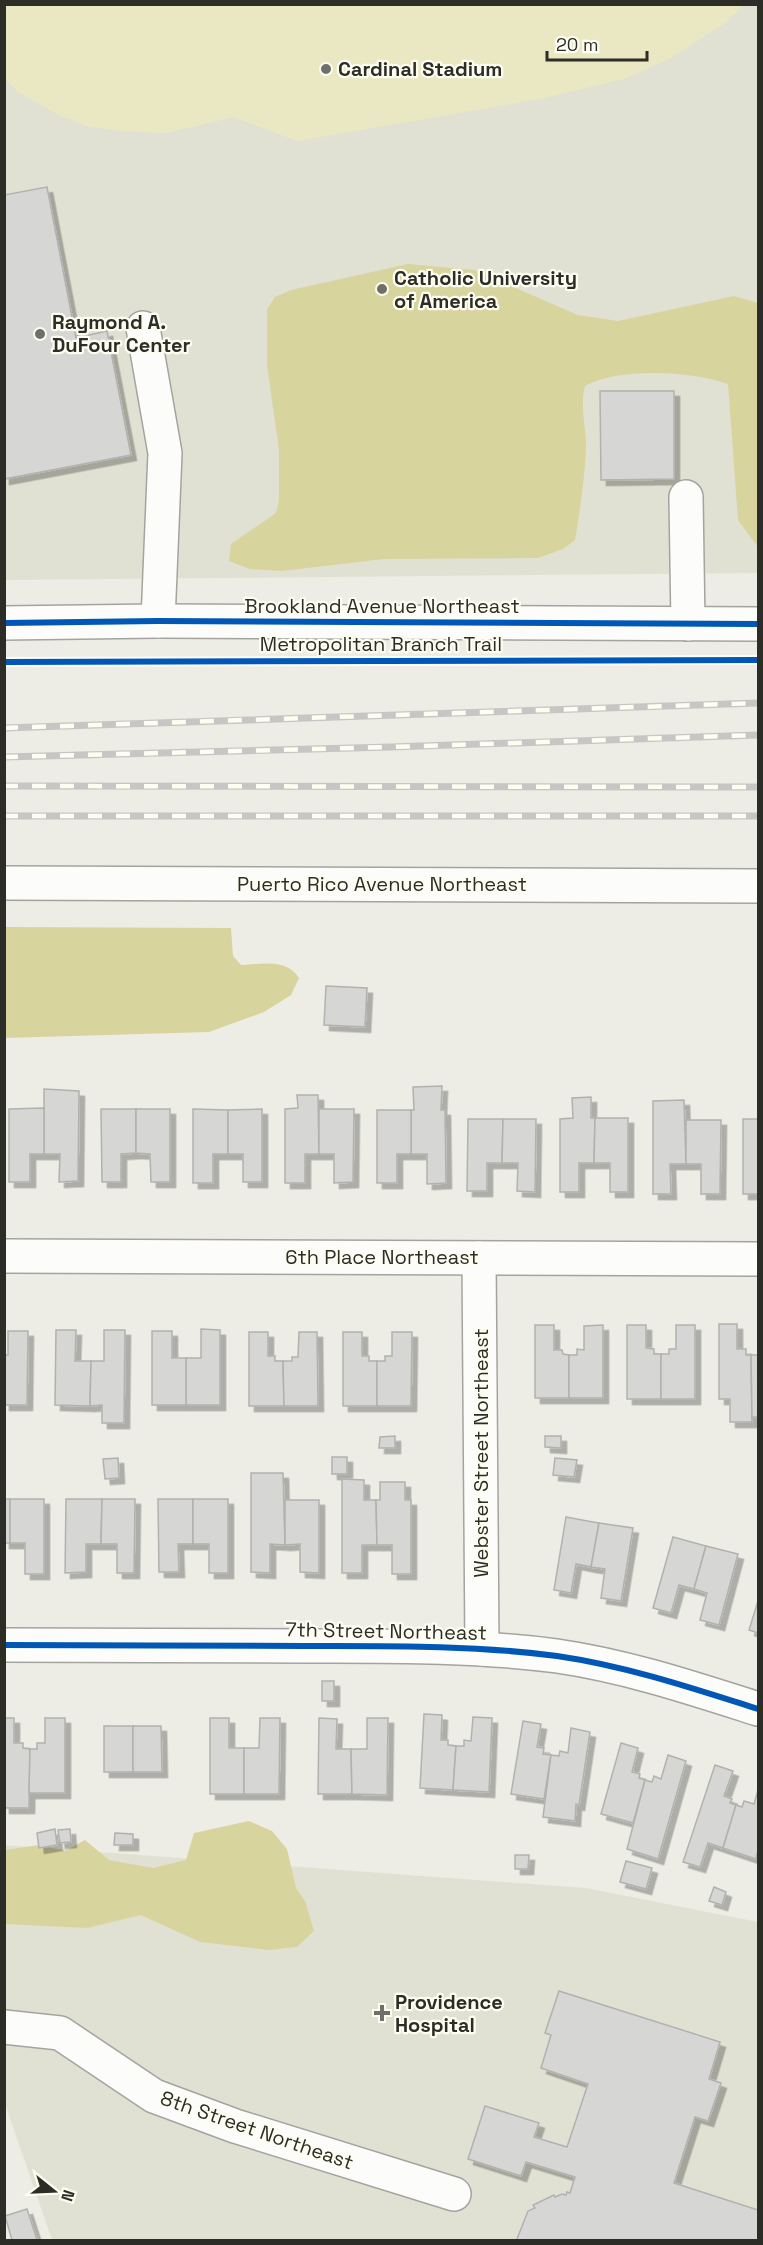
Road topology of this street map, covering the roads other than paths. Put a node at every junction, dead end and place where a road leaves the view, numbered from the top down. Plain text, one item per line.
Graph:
1 (143, 328) dead end
2 (686, 496) dead end
3 (158, 621) junction
4 (4, 623) edge
5 (688, 624) junction
6 (759, 624) edge
7 (4, 883) edge
8 (759, 886) edge
9 (4, 1256) edge
10 (479, 1258) junction
11 (759, 1259) edge
12 (4, 1645) edge
13 (482, 1649) junction
14 (759, 1709) edge
15 (4, 2027) edge
16 (454, 2194) dead end

1 - 3 street
2 - 5 street
3 - 4 street, Brookland Avenue Northeast
3 - 5 street, Brookland Avenue Northeast
5 - 6 street, Brookland Avenue Northeast
7 - 8 street, Puerto Rico Avenue Northeast
9 - 10 street, 6th Place Northeast
10 - 11 street, 6th Place Northeast
10 - 13 street, Webster Street Northeast
12 - 13 street, 7th Street Northeast
13 - 14 street, 7th Street Northeast
15 - 16 street, 8th Street Northeast

